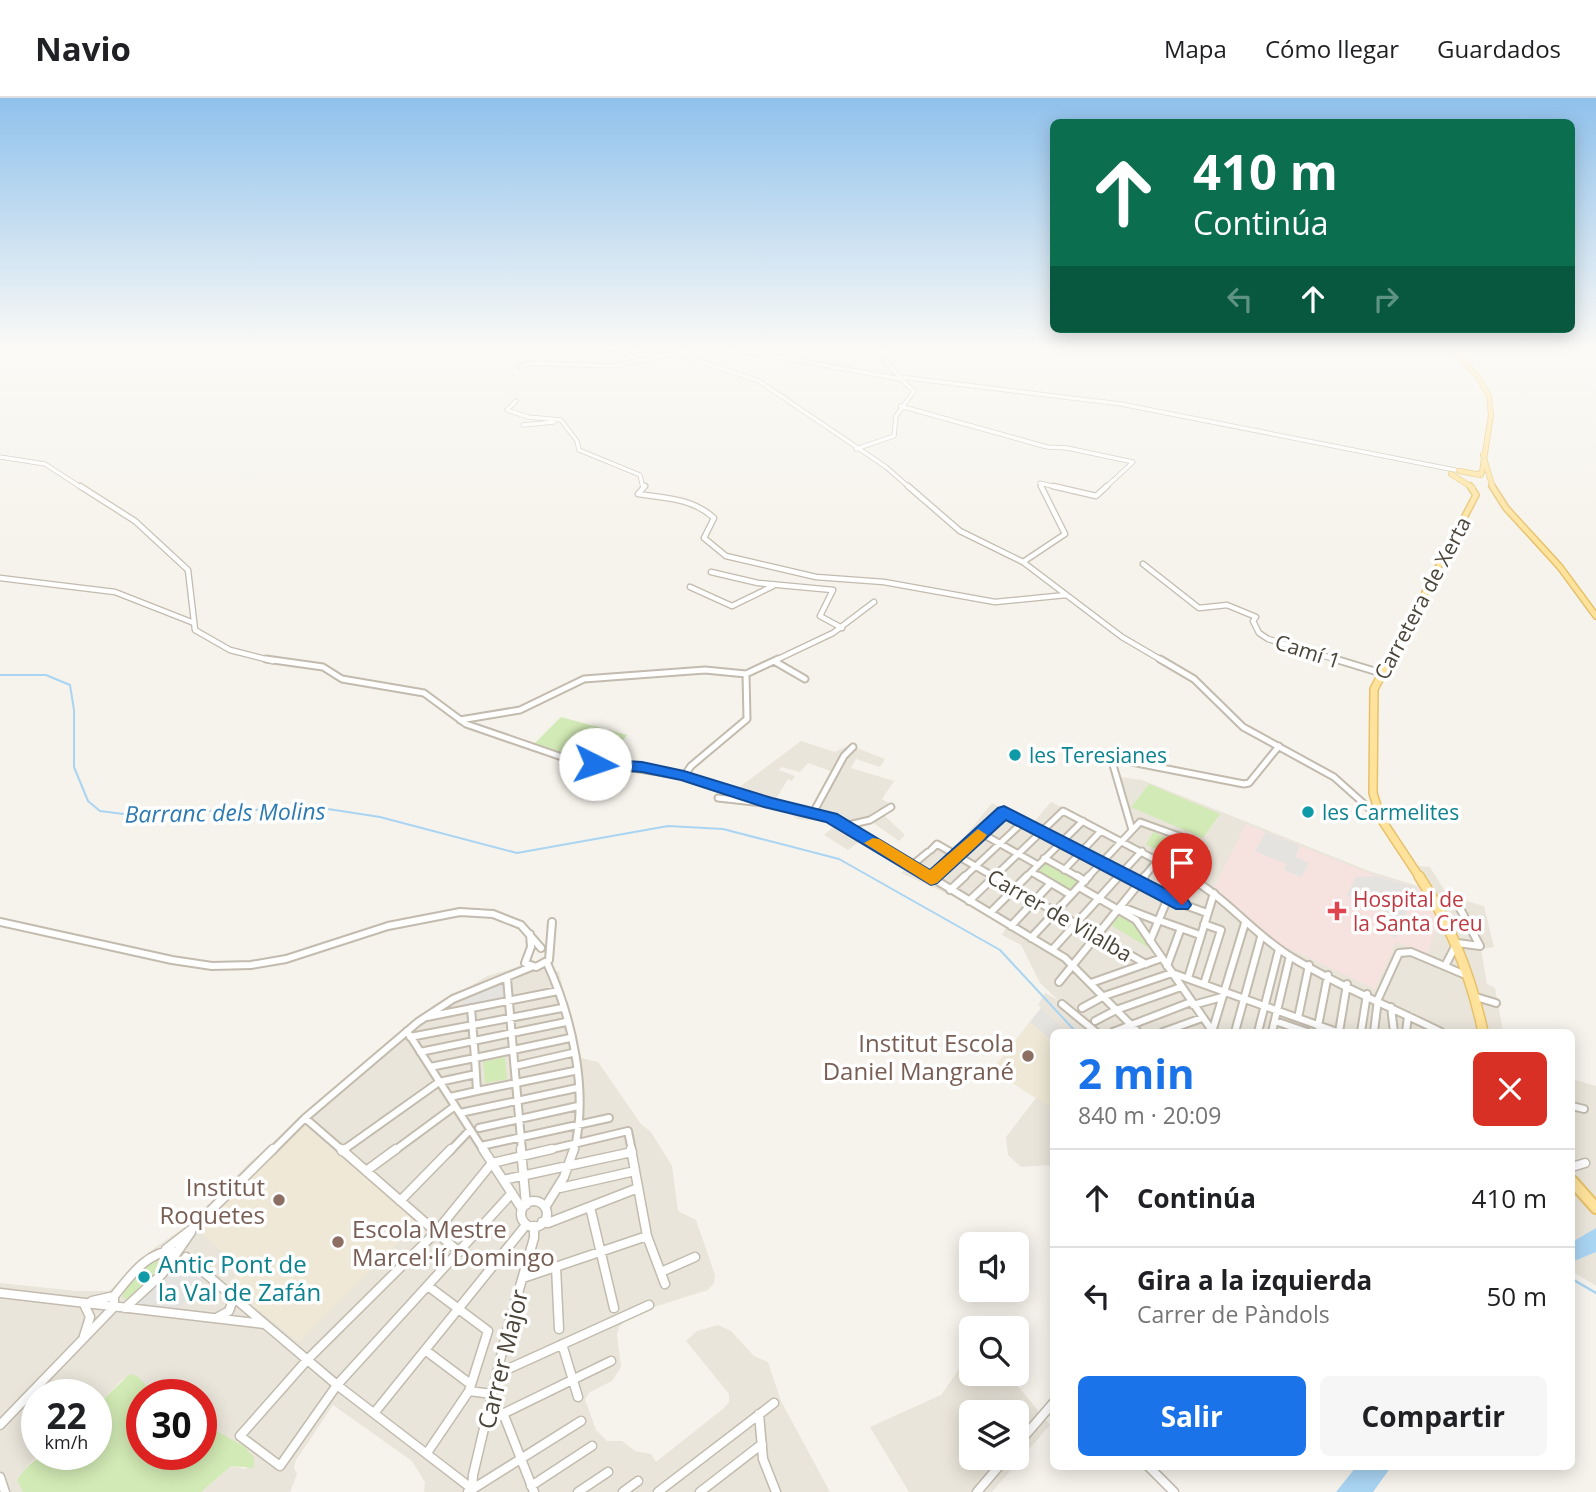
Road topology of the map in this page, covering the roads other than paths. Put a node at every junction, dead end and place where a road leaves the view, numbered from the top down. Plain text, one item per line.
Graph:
1 (519, 414) edge
2 (806, 414) edge
3 (896, 414) edge
4 (929, 414) edge
5 (1172, 414) edge
6 (1489, 414) edge
7 (562, 422) junction
8 (523, 425) dead end
9 (856, 449) junction
10 (1483, 453) junction
11 (0, 457) edge
12 (1487, 464) junction
13 (1457, 474) junction
14 (1480, 476) junction
15 (1498, 495) junction
16 (1023, 562) junction
17 (1143, 564) dead end
18 (711, 572) dead end
19 (0, 578) edge
20 (774, 585) junction
21 (690, 587) dead end
22 (1066, 595) junction
23 (874, 602) dead end
24 (1596, 616) edge
25 (194, 623) junction
26 (842, 628) junction
27 (774, 662) junction
28 (1381, 673) junction
29 (746, 674) junction
30 (805, 678) dead end
31 (460, 720) junction
32 (1279, 746) junction
33 (853, 747) dead end
34 (684, 776) junction
35 (718, 798) dead end
36 (770, 803) junction
37 (891, 807) dead end
38 (813, 813) junction
39 (1381, 818) junction
40 (1083, 821) junction
41 (1023, 822) junction
42 (844, 826) junction
43 (1132, 830) junction
44 (1101, 831) junction
45 (1041, 832) junction
46 (981, 833) junction
47 (1190, 840) dead end
48 (1122, 842) junction
49 (1061, 843) junction
50 (1000, 844) junction
51 (1142, 851) junction
52 (1018, 853) junction
53 (1080, 853) junction
54 (957, 855) junction
55 (1044, 858) junction
56 (1158, 860) junction
57 (1038, 864) junction
58 (1101, 864) junction
59 (911, 866) junction
60 (976, 866) junction
61 (1064, 870) junction
62 (1179, 871) junction
63 (1031, 872) junction
64 (1121, 874) junction
65 (931, 878) junction
66 (993, 878) junction
67 (1085, 881) junction
68 (1051, 883) junction
69 (1140, 884) junction
70 (1079, 887) junction
71 (1014, 888) junction
72 (950, 890) junction
73 (1214, 893) junction
74 (1071, 895) junction
75 (1099, 898) junction
76 (1167, 899) junction
77 (1035, 900) junction
78 (969, 901) junction
79 (1456, 901) dead end
80 (1121, 909) junction
81 (1055, 912) junction
82 (990, 913) junction
83 (1207, 913) junction
84 (1158, 921) junction
85 (0, 922) edge
86 (552, 922) dead end
87 (1076, 924) junction
88 (1204, 924) junction
89 (1246, 924) junction
90 (1011, 926) junction
91 (1181, 928) junction
92 (530, 934) junction
93 (1200, 935) junction
94 (1098, 936) junction
95 (1261, 937) junction
96 (1031, 938) junction
97 (1150, 941) junction
98 (1457, 943) junction
99 (545, 949) junction
100 (1279, 949) junction
101 (1052, 950) junction
102 (529, 951) junction
103 (1290, 956) junction
104 (1162, 958) junction
105 (547, 963) junction
106 (1146, 964) junction
107 (532, 965) junction
108 (1073, 965) junction
109 (1309, 965) junction
110 (1445, 966) junction
111 (1169, 969) junction
112 (1328, 975) junction
113 (509, 976) junction
114 (1471, 977) junction
115 (1188, 978) junction
116 (556, 979) junction
117 (1059, 982) dead end
118 (1091, 983) junction
119 (1204, 984) junction
120 (1347, 984) junction
121 (1181, 987) junction
122 (558, 991) junction
123 (1367, 993) junction
124 (1223, 994) junction
125 (1104, 996) junction
126 (1244, 998) junction
127 (1476, 998) junction
128 (1378, 999) junction
129 (509, 1000) junction
130 (1496, 1003) dead end
131 (1062, 1004) dead end
132 (1192, 1004) junction
133 (1264, 1006) junction
134 (562, 1007) junction
135 (1082, 1007) dead end
136 (1391, 1007) junction
137 (471, 1008) junction
138 (1116, 1010) junction
139 (1277, 1010) junction
140 (1408, 1016) junction
141 (425, 1017) junction
142 (510, 1018) junction
143 (1202, 1018) junction
144 (1298, 1018) junction
145 (1095, 1021) dead end
146 (1275, 1021) junction
147 (566, 1022) junction
148 (1130, 1024) junction
149 (472, 1025) junction
150 (1318, 1026) junction
151 (1092, 1029) edge
152 (1119, 1029) edge
153 (1135, 1029) edge
154 (1171, 1029) edge
155 (1210, 1029) edge
156 (1213, 1029) edge
157 (1236, 1029) edge
158 (1259, 1029) edge
159 (1273, 1029) edge
160 (1293, 1029) edge
161 (1328, 1029) edge
162 (1339, 1029) edge
163 (1361, 1029) edge
164 (1374, 1029) edge
165 (1394, 1029) edge
166 (1406, 1029) edge
167 (1429, 1029) edge
168 (1482, 1029) edge
169 (512, 1033) junction
170 (408, 1034) junction
171 (570, 1038) junction
172 (474, 1041) junction
173 (513, 1050) junction
174 (420, 1052) junction
175 (572, 1054) junction
176 (475, 1058) junction
177 (514, 1066) junction
178 (430, 1067) junction
179 (575, 1071) junction
180 (476, 1074) junction
181 (439, 1082) junction
182 (516, 1083) junction
183 (577, 1088) junction
184 (477, 1091) junction
185 (450, 1097) junction
186 (517, 1101) junction
187 (579, 1105) junction
188 (1575, 1107) edge
189 (457, 1110) junction
190 (1584, 1110) dead end
191 (305, 1118) junction
192 (609, 1118) dead end
193 (519, 1119) junction
194 (578, 1124) junction
195 (479, 1128) dead end
196 (470, 1130) junction
197 (520, 1138) junction
198 (479, 1144) junction
199 (575, 1145) junction
200 (342, 1151) junction
201 (632, 1152) junction
202 (522, 1156) junction
203 (492, 1163) junction
204 (1585, 1163) dead end
205 (568, 1166) junction
206 (1575, 1166) edge
207 (366, 1171) junction
208 (635, 1171) junction
209 (524, 1176) junction
210 (503, 1180) junction
211 (1575, 1184) edge
212 (559, 1188) junction
213 (638, 1188) junction
214 (512, 1193) junction
215 (400, 1201) junction
216 (546, 1206) junction
217 (524, 1207) junction
218 (590, 1207) junction
219 (1596, 1208) edge
220 (534, 1224) junction
221 (192, 1229) junction
222 (436, 1232) junction
223 (647, 1236) junction
224 (166, 1249) junction
225 (459, 1252) junction
226 (601, 1252) junction
227 (186, 1257) junction
228 (695, 1257) dead end
229 (175, 1260) junction
230 (556, 1267) junction
231 (661, 1272) junction
232 (523, 1278) junction
233 (665, 1284) dead end
234 (429, 1286) junction
235 (0, 1293) edge
236 (114, 1296) junction
237 (233, 1297) junction
238 (82, 1302) junction
239 (649, 1305) dead end
240 (114, 1307) junction
241 (125, 1308) junction
242 (614, 1308) dead end
243 (457, 1309) junction
244 (215, 1318) junction
245 (264, 1324) junction
246 (559, 1329) dead end
247 (81, 1342) junction
248 (562, 1344) junction
249 (425, 1350) junction
250 (308, 1359) junction
251 (611, 1361) dead end
252 (497, 1374) junction
253 (572, 1380) junction
254 (337, 1385) junction
255 (469, 1387) junction
256 (492, 1394) junction
257 (578, 1397) dead end
258 (774, 1403) dead end
259 (1050, 1407) edge
260 (374, 1412) junction
261 (503, 1413) junction
262 (759, 1414) junction
263 (581, 1421) dead end
264 (486, 1422) junction
265 (0, 1425) edge
266 (1029, 1431) edge
267 (762, 1444) junction
268 (592, 1447) dead end
269 (427, 1453) junction
270 (520, 1458) junction
271 (996, 1470) edge
272 (1153, 1470) edge
273 (608, 1472) dead end
274 (0, 1477) edge
275 (638, 1481) dead end
276 (533, 1489) edge
277 (470, 1491) edge
278 (5, 1492) edge
279 (578, 1492) edge
280 (623, 1492) edge
281 (658, 1492) edge
282 (700, 1492) edge
283 (776, 1492) edge
284 (977, 1492) edge
285 (1174, 1492) edge

1 - 7 street
2 - 9 street
3 - 9 street
4 - 16 street
5 - 13 street
6 - 10 main road
7 - 8 street
7 - 22 street
9 - 16 street
10 - 12 main road
10 - 14 main road
11 - 25 street
12 - 14 main road
12 - 15 main road
13 - 14 main road
13 - 28 main road, Carretera de Xerta
14 - 15 main road
15 - 24 main road
16 - 22 street
17 - 28 street, Camí 1
18 - 20 street
19 - 25 street
20 - 21 street
20 - 26 street
22 - 32 street
23 - 26 street
25 - 31 street
26 - 27 street
27 - 29 street
27 - 30 street
28 - 39 main road, Carretera de Xerta
29 - 31 street
29 - 34 street
31 - 34 street
32 - 39 street
32 - 43 street
33 - 38 street
34 - 36 street
35 - 36 street
36 - 38 street
37 - 42 street
38 - 42 street
39 - 98 main road, Carretera de Xerta
40 - 44 street
40 - 45 street
40 - 49 street
41 - 45 street
41 - 46 street
41 - 50 street
42 - 59 street
43 - 47 street
43 - 48 street
44 - 48 street
44 - 53 street
45 - 49 street
45 - 52 street
46 - 50 street
46 - 54 street
48 - 51 street
48 - 58 street
49 - 53 street
49 - 55 street
50 - 52 street
50 - 60 street
51 - 56 street
51 - 64 street
52 - 57 street
52 - 66 street
53 - 58 street
53 - 61 street
54 - 59 street, Carrer de Vilalba
54 - 60 street, Carrer de Vilalba
54 - 65 street
55 - 57 street
55 - 61 street
56 - 62 street
56 - 69 street
57 - 63 street
58 - 64 street
58 - 67 street
59 - 65 street
60 - 66 street, Carrer de Vilalba
60 - 72 street
61 - 67 street
62 - 73 street
62 - 76 street
63 - 68 street
63 - 71 street
64 - 69 street
64 - 75 street
65 - 72 street
66 - 71 street, Carrer de Vilalba
66 - 78 street
67 - 70 street
68 - 74 street
68 - 77 street
69 - 76 street
69 - 80 street
70 - 74 street
70 - 75 street
71 - 77 street, Carrer de Vilalba
71 - 82 street
72 - 78 street
73 - 83 street
73 - 89 street
74 - 81 street
75 - 80 street
75 - 87 street
76 - 83 street
76 - 84 street
77 - 81 street, Carrer de Vilalba
77 - 90 street
78 - 82 street
79 - 98 street
80 - 84 street
80 - 94 street
80 - 97 street
81 - 87 street, Carrer de Vilalba
81 - 96 street
82 - 90 street
83 - 88 street
84 - 91 street
84 - 97 street
85 - 92 street
86 - 99 street
87 - 94 street, Carrer de Vilalba
87 - 101 street
88 - 93 street
88 - 119 street
89 - 95 street
89 - 124 street
90 - 96 street
91 - 93 street
91 - 111 street
92 - 99 street
92 - 102 street
93 - 115 street
94 - 106 street, Carrer de Vilalba
94 - 108 street
95 - 100 street
95 - 126 street
96 - 101 street
97 - 104 street
98 - 110 street
98 - 114 main road, Carretera de Xerta
99 - 102 street
99 - 105 street
100 - 103 street
100 - 133 street
101 - 108 street
102 - 107 street
103 - 109 street
103 - 139 street
104 - 106 street
104 - 111 street
105 - 107 street
105 - 116 street
106 - 118 street
107 - 113 street
107 - 116 street
108 - 117 street
108 - 118 street
109 - 112 street
109 - 144 street
110 - 114 street
110 - 128 street
111 - 115 street
111 - 121 street
111 - 125 street
112 - 120 street
112 - 150 street
113 - 129 street
113 - 141 street
114 - 127 main road, Carretera de Xerta
115 - 119 street
116 - 122 street
118 - 125 street
119 - 124 street
120 - 123 street
120 - 162 street
121 - 132 street
121 - 138 street
122 - 129 street
122 - 134 street
123 - 128 street
123 - 163 street
124 - 126 street
124 - 132 street
124 - 156 street
125 - 135 street
125 - 138 street
126 - 133 street
126 - 157 street
127 - 130 street
127 - 168 main road, Carretera de Xerta
128 - 136 street
128 - 164 street
129 - 137 street
129 - 142 street
131 - 151 street
132 - 143 street
132 - 148 street
133 - 139 street
133 - 158 street
134 - 142 street
134 - 147 street
136 - 140 street
136 - 165 street
137 - 141 street
137 - 149 street
138 - 145 street
138 - 148 street
139 - 144 street
139 - 146 street
140 - 166 street
140 - 167 street
141 - 170 street
142 - 149 street
142 - 169 street
143 - 154 street
143 - 155 street
144 - 150 street
146 - 159 street
146 - 160 street
147 - 169 street
147 - 171 street
148 - 152 street
148 - 153 street
149 - 170 street
149 - 172 street
150 - 161 street
169 - 172 street
169 - 173 street
170 - 174 street
170 - 191 street
171 - 173 street
171 - 175 street
172 - 174 street
172 - 176 street
173 - 176 street
173 - 177 street
174 - 178 street
175 - 177 street
175 - 179 street
176 - 178 street
176 - 180 street
177 - 182 street
178 - 181 street
179 - 182 street
179 - 183 street
180 - 181 street
180 - 184 street
181 - 185 street
181 - 200 street
182 - 184 street
182 - 186 street
183 - 186 street
183 - 187 street
184 - 185 street
185 - 189 street
186 - 189 street
186 - 193 street
187 - 193 street
187 - 194 street
188 - 190 street
189 - 196 street
189 - 207 street
191 - 200 street
191 - 221 street
192 - 194 street
193 - 195 street
193 - 197 street
194 - 197 street
194 - 199 street
196 - 198 street
196 - 215 street
197 - 198 street
197 - 202 street
198 - 203 street
199 - 201 street
199 - 202 street
199 - 205 street
200 - 207 street
201 - 205 street
201 - 208 street
202 - 203 street
202 - 209 street
203 - 210 street
203 - 222 street
204 - 206 street
205 - 209 street
205 - 212 street
207 - 215 street
208 - 212 street
208 - 213 street
209 - 210 street
209 - 217 street
210 - 214 street
211 - 219 main road
212 - 216 street
213 - 218 street
213 - 223 street
214 - 217 street
214 - 225 street
215 - 222 street
216 - 217 street
216 - 220 street
217 - 220 street
218 - 220 street
218 - 226 street
220 - 232 street, Carrer Major
220 - 243 street
221 - 224 street
221 - 227 street
221 - 229 street
222 - 225 street
222 - 250 street
223 - 226 street
223 - 231 street
224 - 229 street
224 - 236 street
225 - 234 street
226 - 230 street
226 - 242 street
227 - 229 street
227 - 237 street
228 - 231 street
229 - 241 street
230 - 232 street
230 - 246 street
231 - 233 street
232 - 252 street, Carrer Major
234 - 243 street
234 - 254 street
235 - 238 street
236 - 238 street
236 - 240 street
237 - 244 street
237 - 245 street
238 - 240 street
238 - 247 street
239 - 248 street
240 - 241 street
240 - 247 street
241 - 244 street
243 - 249 street
243 - 255 street
244 - 245 street
245 - 250 street
247 - 265 street
248 - 252 street
248 - 253 street
249 - 255 street
249 - 260 street
250 - 254 street
250 - 254 street
251 - 253 street
252 - 256 street, Carrer Major
253 - 257 street
253 - 261 street
254 - 260 street
255 - 256 street
255 - 269 street
256 - 264 street, Carrer Major
258 - 262 street
259 - 266 street
260 - 269 street
261 - 264 street
261 - 270 street
262 - 267 street
262 - 281 street
263 - 270 street
264 - 277 street, Carrer Major
267 - 282 street
267 - 283 street
268 - 276 street
269 - 277 street
270 - 276 street
270 - 277 street
271 - 284 street
272 - 285 street
273 - 279 street
274 - 278 street
275 - 280 street

